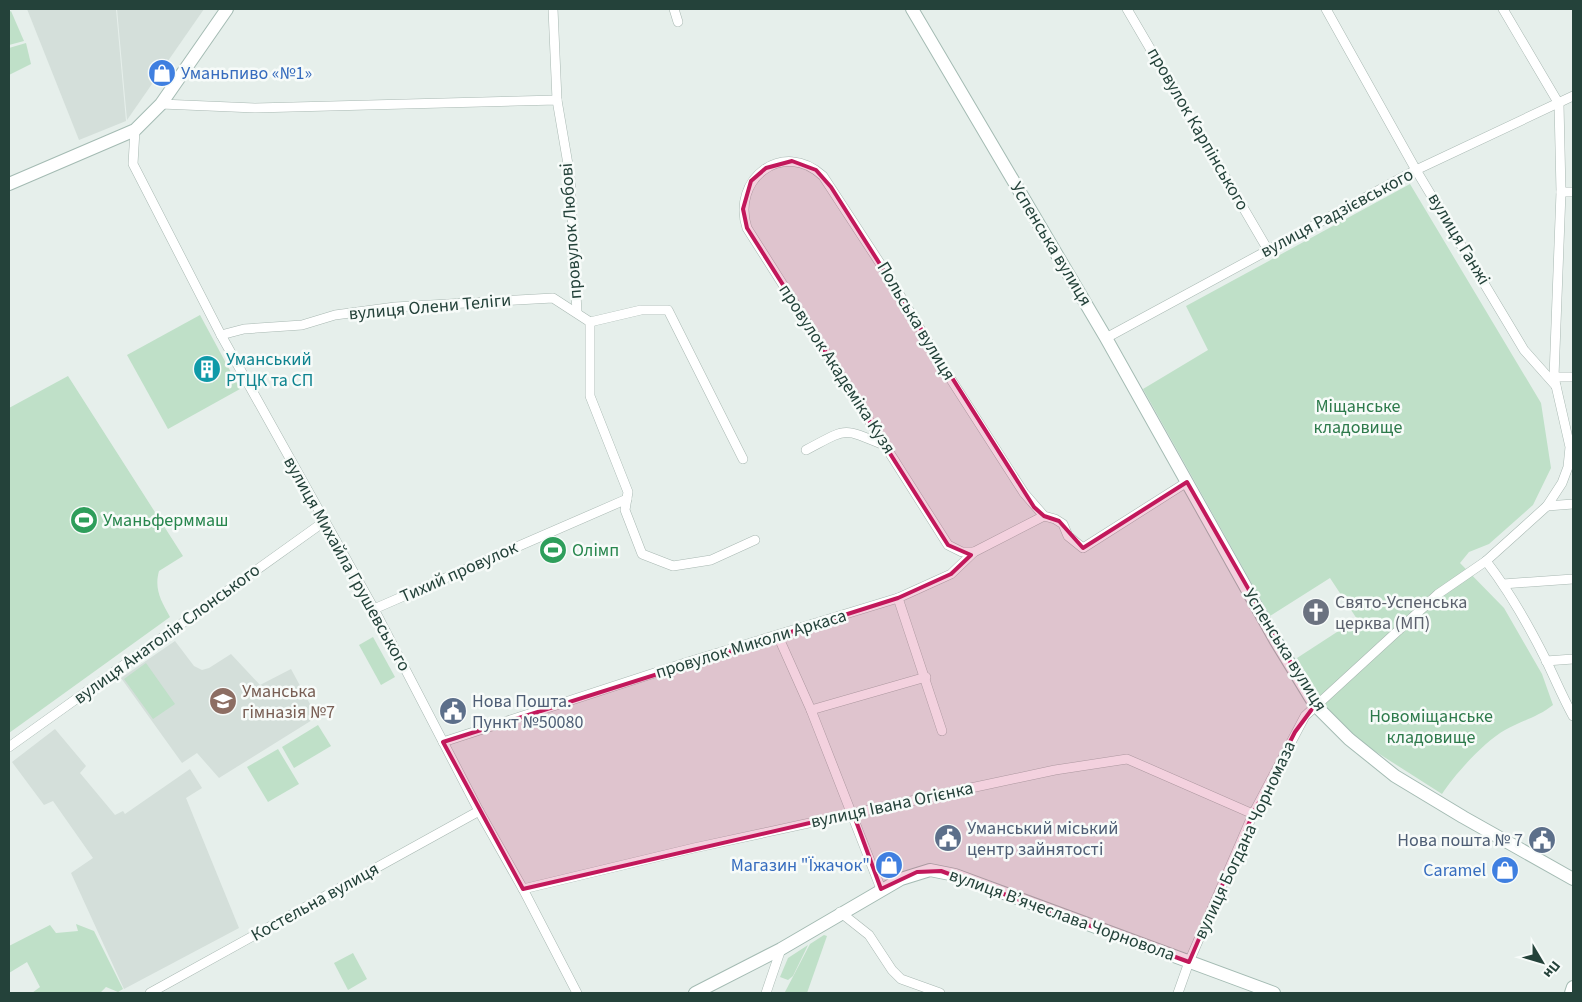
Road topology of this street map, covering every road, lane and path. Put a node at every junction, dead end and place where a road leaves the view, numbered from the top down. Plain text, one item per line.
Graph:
1 (227, 9) edge
2 (553, 9) edge
3 (674, 9) edge
4 (912, 9) edge
5 (1127, 9) edge
6 (1326, 9) edge
7 (1503, 9) edge
8 (678, 22) dead end
9 (1573, 96) edge
10 (557, 100) junction
11 (161, 104) junction
12 (1558, 104) junction
13 (136, 130) junction
14 (766, 168) joint
15 (1416, 170) junction
16 (9, 184) edge
17 (1561, 192) junction
18 (1573, 192) edge
19 (1268, 250) junction
20 (576, 313) junction
21 (590, 322) junction
22 (221, 335) junction
23 (1106, 338) junction
24 (1573, 377) edge
25 (1555, 382) junction
26 (886, 446) junction
27 (806, 450) dead end
28 (743, 459) dead end
29 (1187, 482) junction
30 (627, 499) junction
31 (1573, 504) edge
32 (1547, 506) junction
33 (1044, 516) junction
34 (325, 521) junction
35 (754, 540) dead end
36 (974, 552) junction
37 (1486, 561) junction
38 (1573, 579) edge
39 (1504, 584) junction
40 (898, 598) junction
41 (374, 609) junction
42 (778, 636) junction
43 (1573, 659) edge
44 (1546, 661) junction
45 (926, 677) junction
46 (1315, 705) junction
47 (811, 710) junction
48 (1573, 716) edge
49 (942, 731) dead end
50 (443, 742) junction
51 (9, 747) edge
52 (479, 811) junction
53 (852, 814) junction
54 (1253, 814) junction
55 (1573, 879) edge
56 (523, 889) junction
57 (881, 889) junction
58 (840, 912) junction
59 (781, 949) junction
60 (1189, 962) junction
61 (1573, 987) edge
62 (150, 993) edge
63 (577, 993) edge
64 (695, 993) edge
65 (766, 993) edge
66 (940, 993) edge
67 (1178, 993) edge
68 (1274, 993) edge
69 (1571, 993) edge

1 - 11 street
2 - 10 street, провулок Любові
3 - 8 street
4 - 23 street, Успенська вулиця
5 - 19 street, провулок Карпінського
6 - 15 street, вулиця Ганжі
7 - 12 street
9 - 12 street, вулиця Радзієвського
10 - 11 street
10 - 20 street, провулок Любові
11 - 13 street
12 - 15 street, вулиця Радзієвського
12 - 17 street
13 - 16 street
13 - 22 street, вулиця Михайла Грушевського
14 - 26 street, провулок Академіка Кузя
14 - 33 street, Польська вулиця
15 - 19 street, вулиця Радзієвського
15 - 25 street, вулиця Ганжі
17 - 18 street
17 - 25 street
19 - 23 street, вулиця Радзієвського
20 - 21 street, провулок Любові
20 - 22 street, вулиця Олени Теліги
21 - 28 street
21 - 30 street, провулок Любові
22 - 34 street, вулиця Михайла Грушевського
23 - 29 street, Успенська вулиця
24 - 25 street
25 - 32 street, вулиця Богдана Чорномаза
26 - 27 street
26 - 36 street, провулок Академіка Кузя
29 - 33 street
29 - 46 street, Успенська вулиця
30 - 35 street, провулок Любові
30 - 41 street, Тихий провулок
31 - 32 street
32 - 37 street, вулиця Богдана Чорномаза
33 - 36 street, провулок Миколи Аркаса
34 - 41 street, вулиця Михайла Грушевського
34 - 51 street, вулиця Анатолія Слонського
36 - 40 street, провулок Миколи Аркаса
37 - 39 street
37 - 46 street, вулиця Богдана Чорномаза
38 - 39 street
39 - 44 street
40 - 42 street, провулок Миколи Аркаса
40 - 45 street
41 - 50 street, вулиця Михайла Грушевського
42 - 47 street
42 - 50 street, провулок Миколи Аркаса
43 - 44 street
44 - 48 street
45 - 47 street
45 - 49 street
46 - 54 street, вулиця Богдана Чорномаза
46 - 55 street, Успенська вулиця
47 - 53 street
50 - 52 street, вулиця Михайла Грушевського
52 - 56 street, вулиця Михайла Грушевського
52 - 62 street, Костельна вулиця
53 - 54 street, вулиця Івана Огієнка
53 - 56 street, вулиця Івана Огієнка
53 - 57 street
54 - 60 street, вулиця Богдана Чорномаза
56 - 63 street, вулиця Михайла Грушевського
57 - 58 street, вулиця В’ячеслава Чорновола
57 - 60 street, вулиця В’ячеслава Чорновола
58 - 59 street, вулиця В’ячеслава Чорновола
58 - 66 street
59 - 64 street, вулиця В’ячеслава Чорновола
59 - 65 street
60 - 67 street, вулиця Богдана Чорномаза
60 - 68 street, вулиця В’ячеслава Чорновола
61 - 69 street

